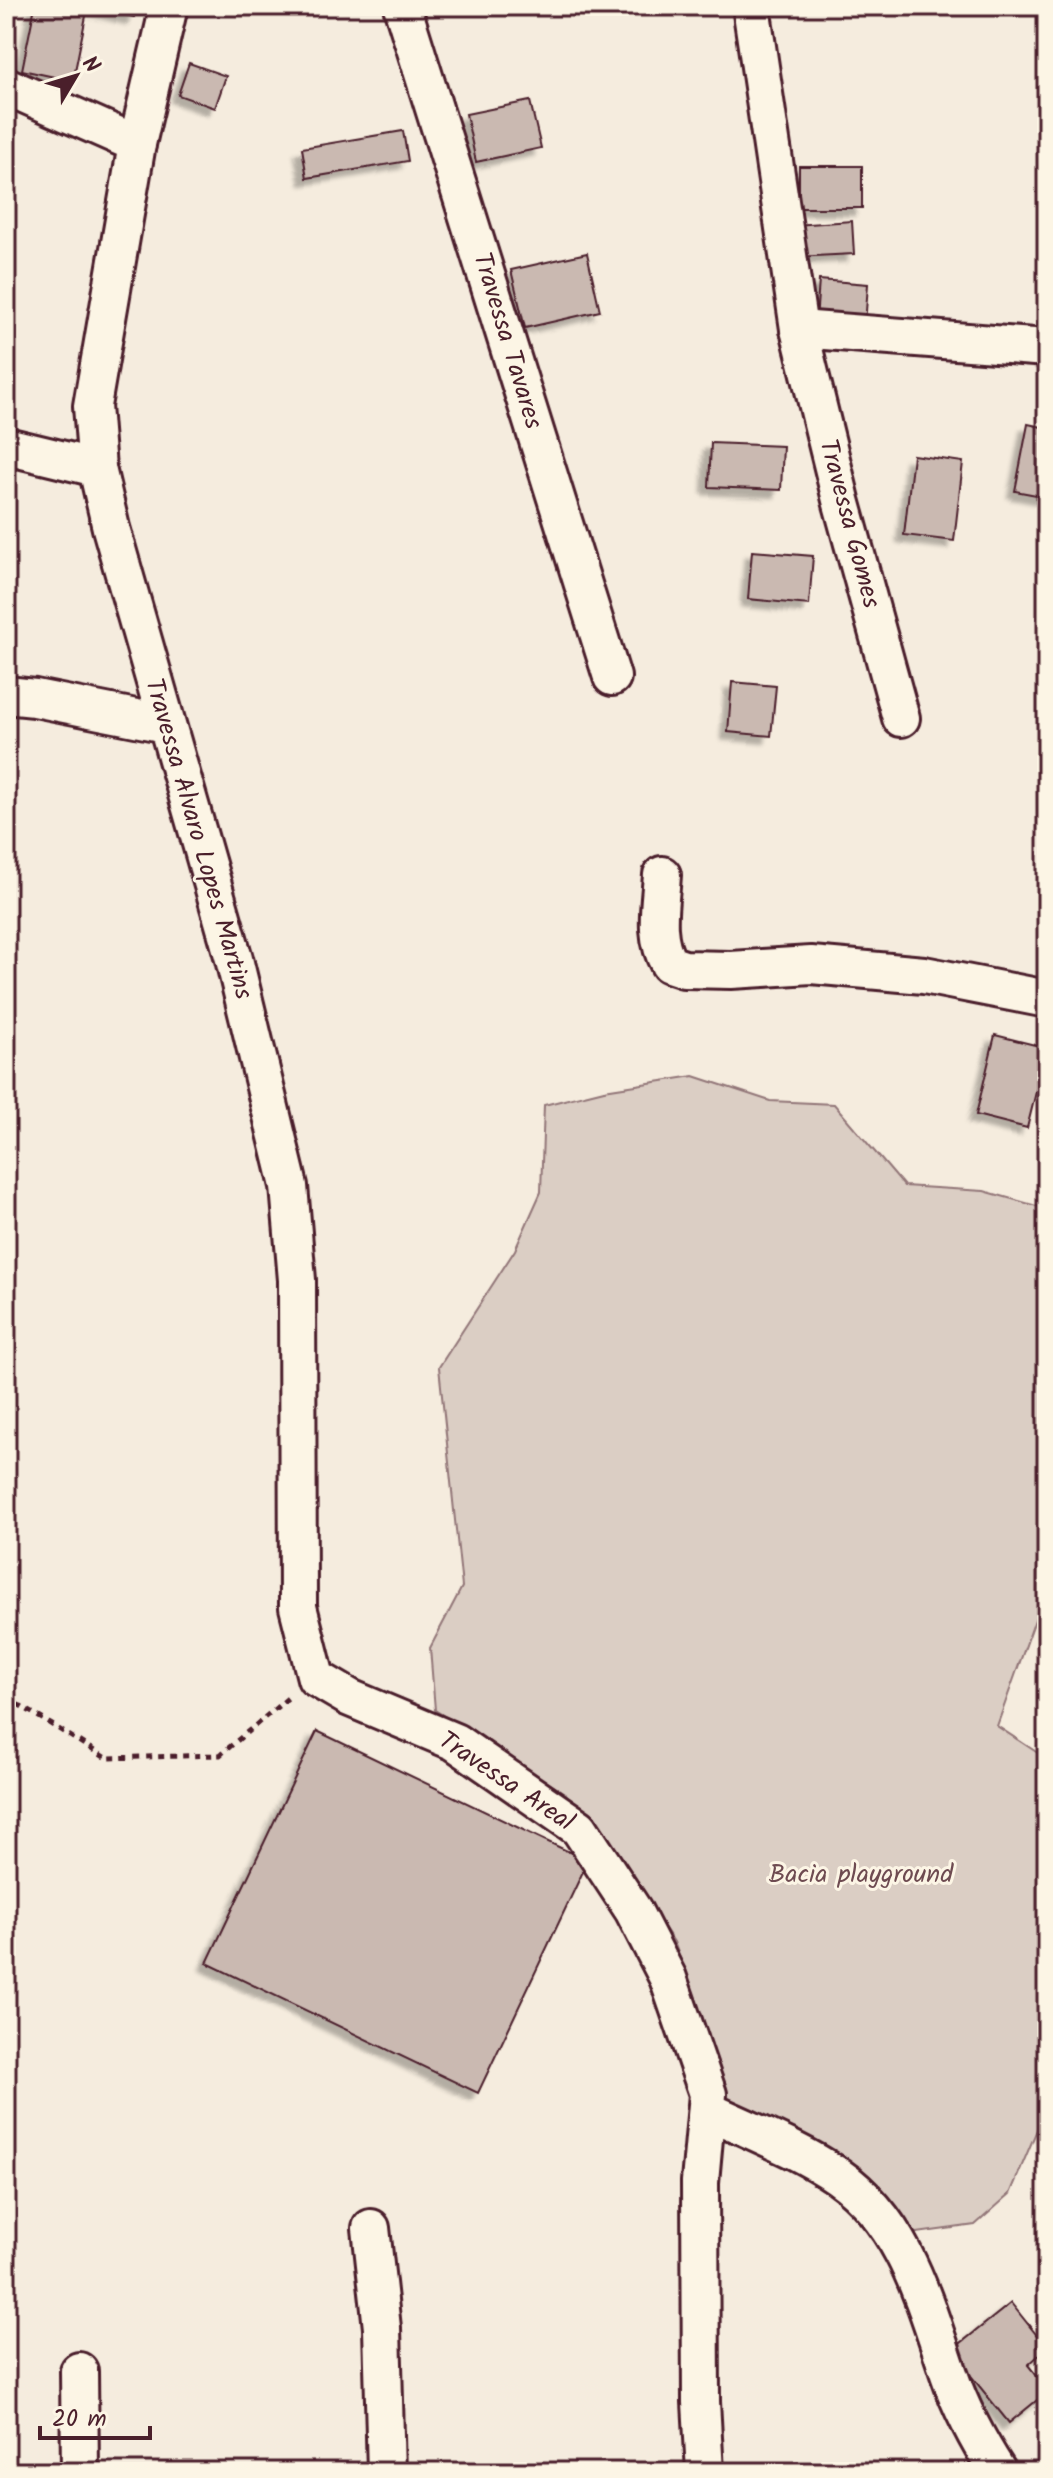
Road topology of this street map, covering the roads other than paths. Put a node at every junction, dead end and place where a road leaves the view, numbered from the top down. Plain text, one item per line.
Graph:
1 (169, 6) edge
2 (402, 6) edge
3 (751, 6) edge
4 (6, 86) edge
5 (137, 144) junction
6 (799, 329) junction
7 (1047, 348) edge
8 (6, 446) edge
9 (97, 468) junction
10 (612, 677) dead end
11 (6, 695) edge
12 (901, 718) dead end
13 (166, 724) junction
14 (662, 875) dead end
15 (1047, 999) edge
16 (316, 1678) joint
17 (707, 2110) junction
18 (371, 2228) dead end
19 (79, 2371) dead end
20 (80, 2472) edge
21 (386, 2472) edge
22 (705, 2472) edge
23 (998, 2472) edge

1 - 5 street, Travessa Alvaro Lopes Martins
2 - 10 street, Travessa Tavares
3 - 6 street, Travessa Gomes
4 - 5 street
5 - 9 street, Travessa Alvaro Lopes Martins
6 - 7 street
6 - 12 street, Travessa Gomes
8 - 9 street
9 - 13 street, Travessa Alvaro Lopes Martins
11 - 13 street
13 - 16 street, Travessa Alvaro Lopes Martins
14 - 15 street
16 - 17 street, Travessa Areal
17 - 22 street, Travessa Areal
17 - 23 street
18 - 21 street
19 - 20 street

